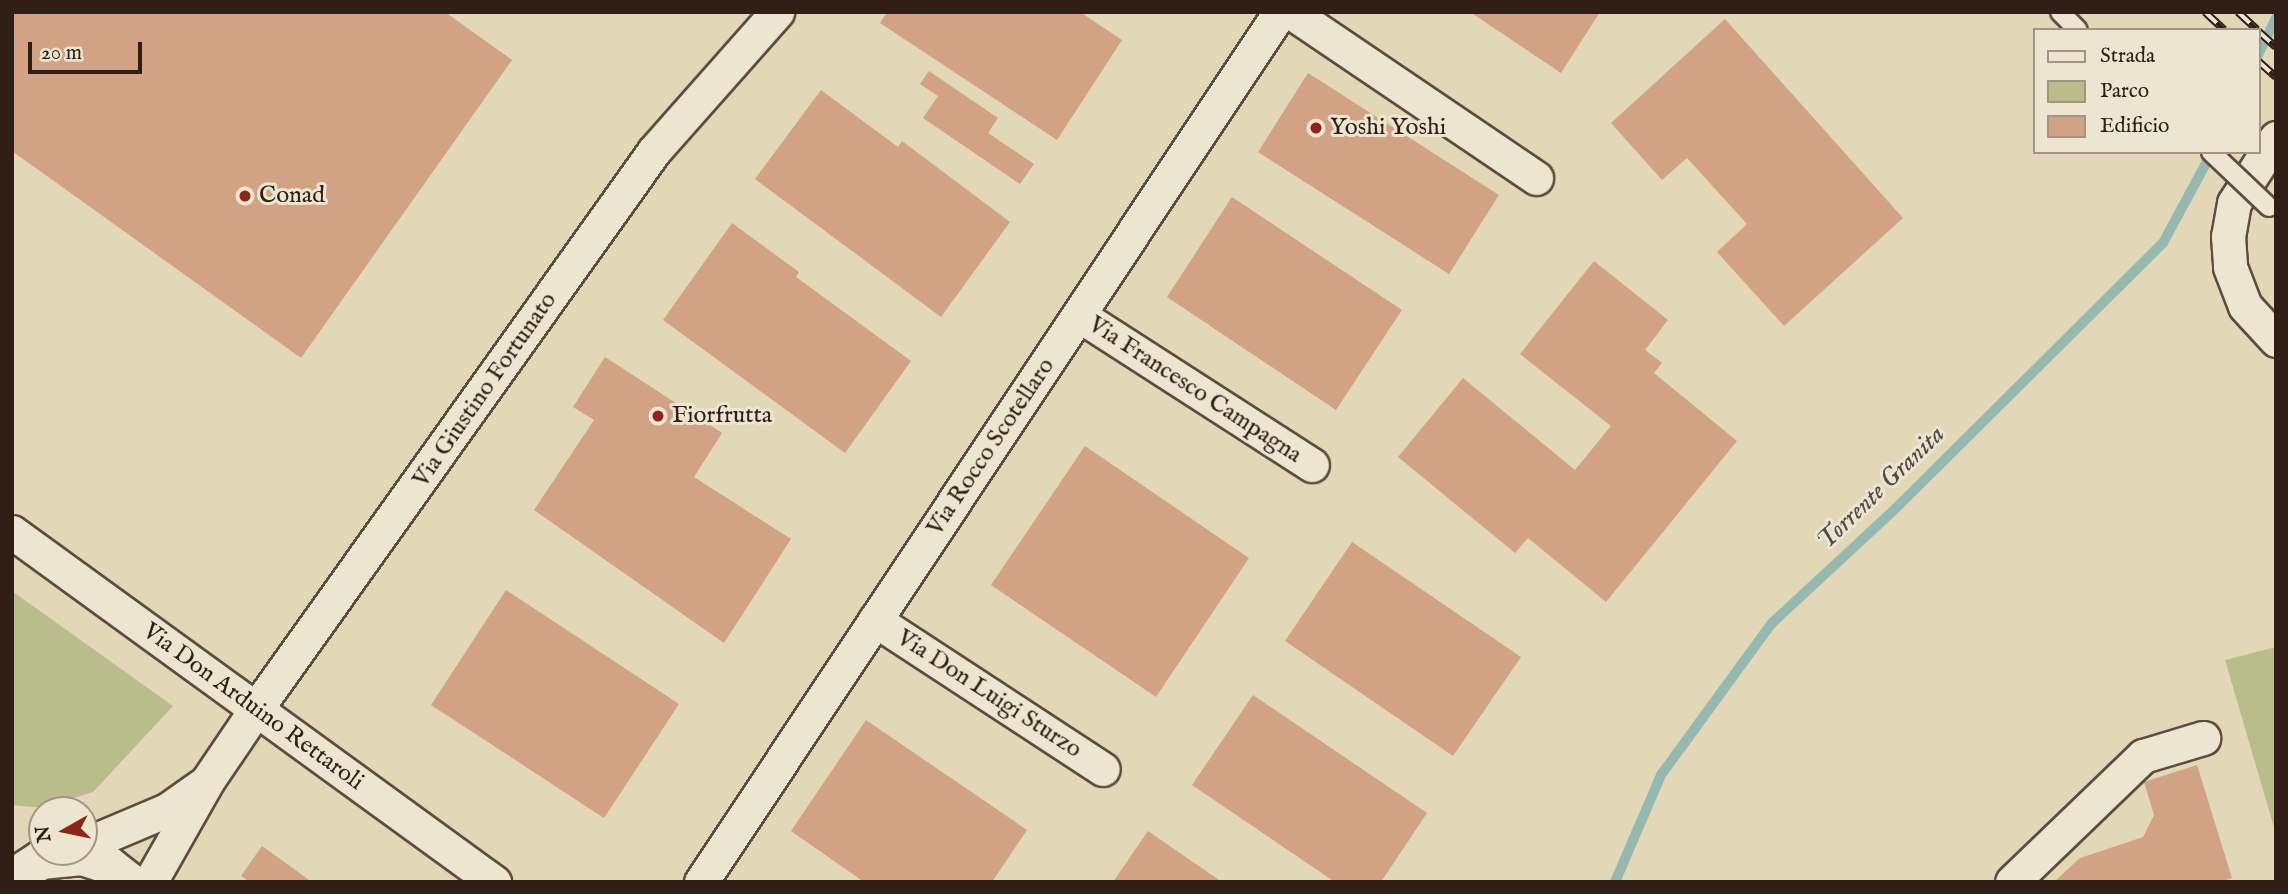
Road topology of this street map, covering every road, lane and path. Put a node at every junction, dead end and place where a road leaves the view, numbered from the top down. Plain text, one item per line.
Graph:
1 (777, 12) edge
2 (1280, 12) edge
3 (1291, 12) edge
4 (2060, 12) edge
5 (2076, 28) edge
6 (2276, 138) edge
7 (2213, 154) edge
8 (1536, 178) dead end
9 (2272, 210) edge
10 (1079, 315) junction
11 (2276, 340) edge
12 (1312, 465) dead end
13 (12, 532) edge
14 (876, 620) junction
15 (256, 709) junction
16 (2203, 738) dead end
17 (1103, 769) dead end
18 (208, 780) junction
19 (98, 838) edge
20 (98, 861) edge
21 (129, 882) edge
22 (150, 882) edge
23 (495, 882) edge
24 (701, 882) edge
25 (2011, 882) edge

1 - 15 street, Via Giustino Fortunato
2 - 10 street, Via Rocco Scotellaro
3 - 8 street
4 - 5 lane
6 - 11 street
7 - 9 lane, bridge
10 - 12 street, Via Francesco Campagna
10 - 14 street, Via Rocco Scotellaro
13 - 15 street, Via Don Arduino Rettaroli
14 - 17 street, Via Don Luigi Sturzo
14 - 24 street, Via Rocco Scotellaro
15 - 18 street, Via Giustino Fortunato
15 - 23 street, Via Don Arduino Rettaroli
16 - 25 street
18 - 19 street, Via Giustino Fortunato
18 - 22 street, Via Giustino Fortunato
20 - 21 main road

